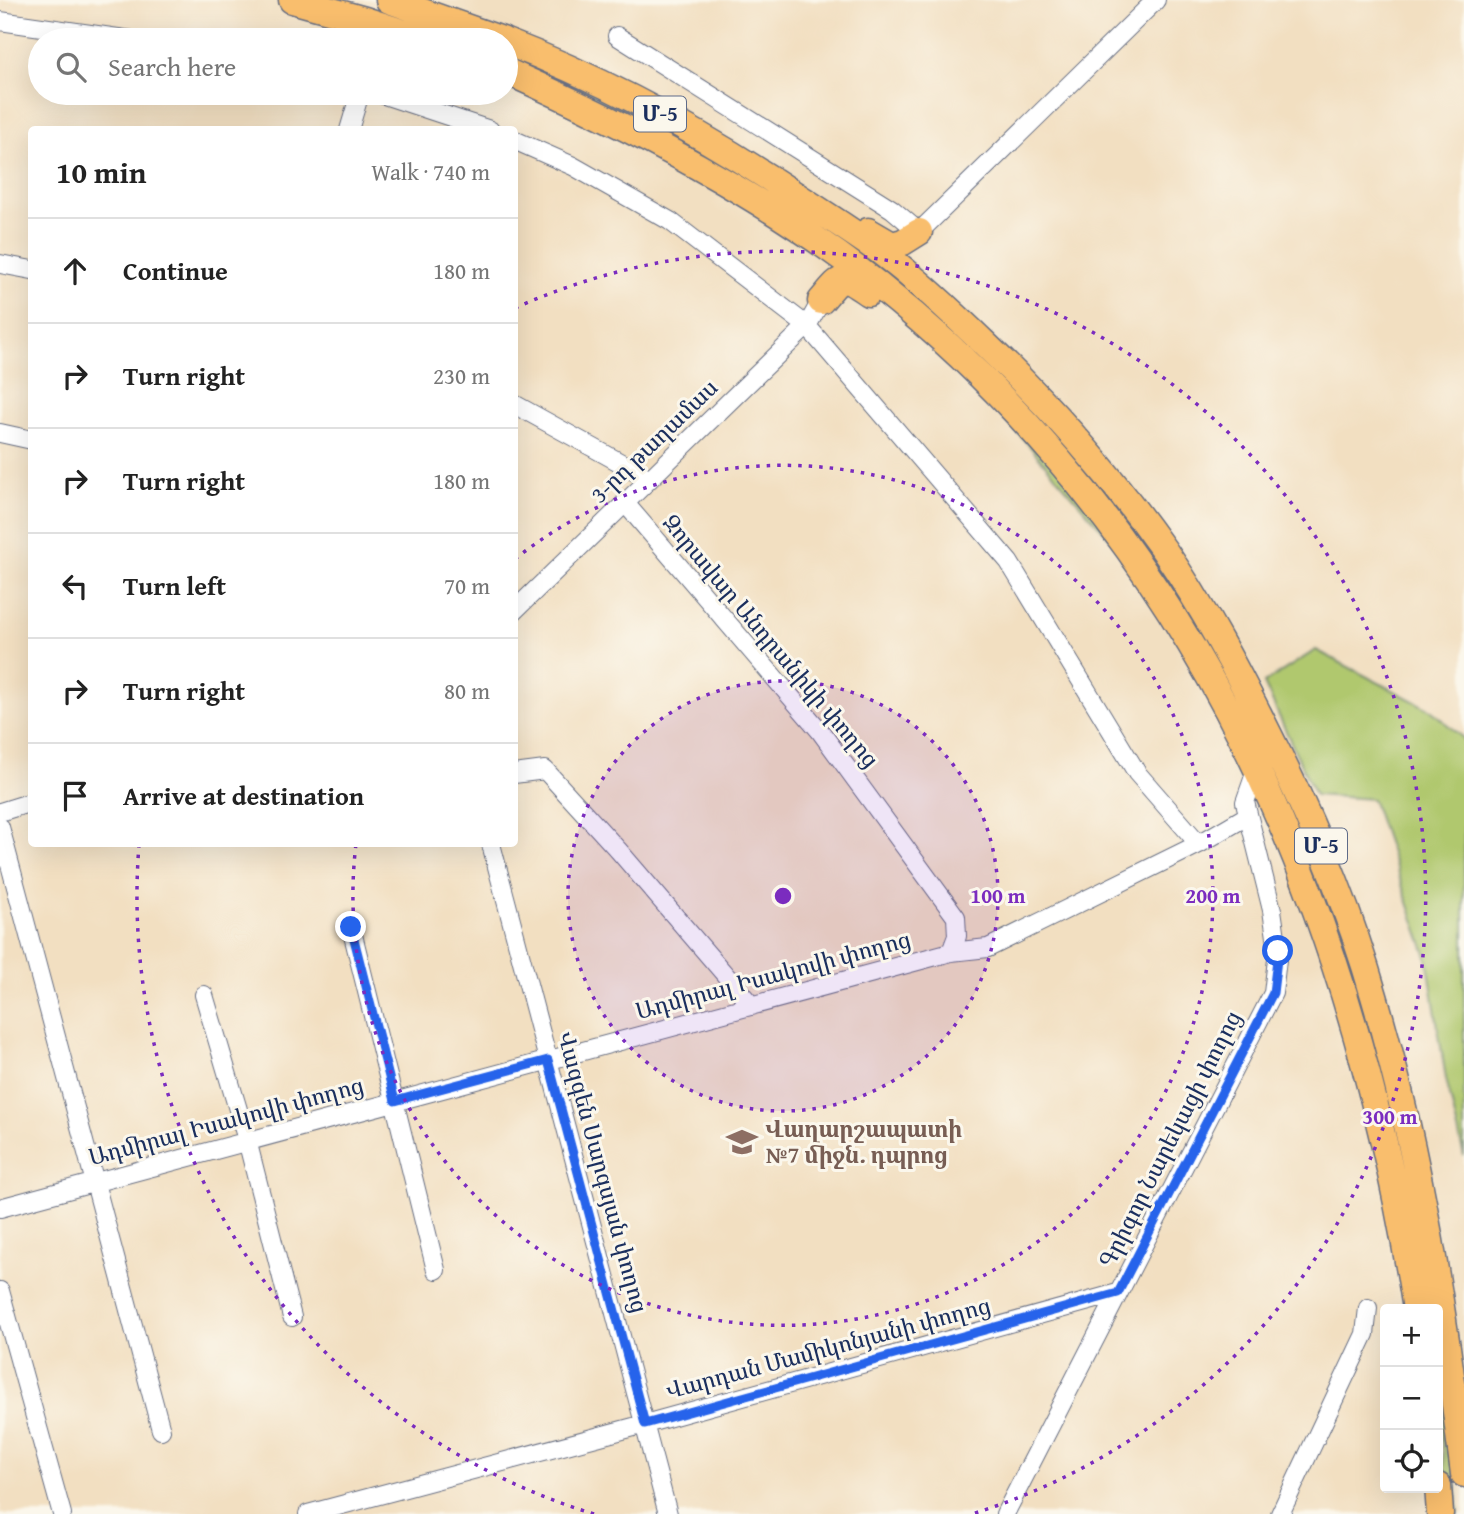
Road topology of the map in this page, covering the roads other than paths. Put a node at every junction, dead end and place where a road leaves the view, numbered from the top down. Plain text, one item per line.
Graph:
1 (292, 0) edge
2 (389, 0) edge
3 (1156, 0) edge
4 (0, 21) edge
5 (49, 28) edge
6 (381, 28) edge
7 (468, 28) edge
8 (617, 36) dead end
9 (518, 47) edge
10 (518, 76) edge
11 (356, 105) edge
12 (417, 105) edge
13 (350, 126) edge
14 (478, 126) edge
15 (518, 142) edge
16 (807, 202) junction
17 (759, 205) junction
18 (919, 232) junction
19 (0, 264) edge
20 (28, 269) edge
21 (821, 301) junction
22 (959, 319) junction
23 (807, 327) junction
24 (963, 359) junction
25 (518, 406) edge
26 (0, 433) edge
27 (28, 439) edge
28 (650, 479) junction
29 (625, 503) junction
30 (518, 607) edge
31 (1257, 768) junction
32 (518, 773) edge
33 (28, 803) edge
34 (0, 812) edge
35 (1247, 816) junction
36 (0, 827) edge
37 (1199, 844) junction
38 (492, 847) edge
39 (351, 927) dead end
40 (951, 952) junction
41 (1374, 994) junction
42 (204, 995) dead end
43 (1349, 1004) junction
44 (752, 1006) junction
45 (548, 1060) junction
46 (395, 1101) junction
47 (247, 1140) junction
48 (94, 1181) junction
49 (0, 1208) edge
50 (436, 1270) dead end
51 (0, 1291) edge
52 (1118, 1293) junction
53 (1415, 1304) edge
54 (1368, 1308) dead end
55 (292, 1317) dead end
56 (645, 1424) junction
57 (161, 1430) dead end
58 (1464, 1474) edge
59 (1438, 1493) edge
60 (62, 1514) edge
61 (308, 1514) edge
62 (668, 1514) edge
63 (1005, 1514) edge
64 (1280, 1514) edge
65 (1440, 1514) edge

1 - 6 highway
2 - 7 highway, Մ-5
3 - 18 street
4 - 5 street
8 - 18 street
9 - 16 highway, Մ-5
10 - 17 highway, Մ-5
11 - 13 street
12 - 14 street
15 - 23 street
16 - 18 highway
16 - 22 highway, Մ-5
17 - 21 highway
17 - 24 highway, Մ-5
18 - 22 highway
19 - 20 street
21 - 23 street, 3-րդ թաղամաս
21 - 24 highway
22 - 41 highway, Մ-5
23 - 28 street, 3-րդ թաղամաս
23 - 37 street
24 - 31 highway, Մ-5
25 - 28 street
26 - 27 street
28 - 29 street, 3-րդ թաղամաս
29 - 30 street, 3-րդ թաղամաս
29 - 40 street, Զորավար Անդրանիկի փողոց
31 - 35 street, Գրիգոր Նարեկացի փողոց
31 - 43 highway, Մ-5
32 - 44 street
33 - 34 street
35 - 37 street, Ադմիրալ Իսակովի փողոց
35 - 52 street, Գրիգոր Նարեկացի փողոց
36 - 48 street
37 - 40 street, Ադմիրալ Իսակովի փողոց
38 - 45 street, Վազգեն Սարգսյան փողոց
39 - 46 street
40 - 44 street, Ադմիրալ Իսակովի փողոց
41 - 43 highway
41 - 58 highway, Մ-5
42 - 47 street
43 - 53 highway, Մ-5
44 - 45 street, Ադմիրալ Իսակովի փողոց
45 - 46 street, Ադմիրալ Իսակովի փողոց
45 - 56 street, Վազգեն Սարգսյան փողոց
46 - 47 street, Ադմիրալ Իսակովի փողոց
46 - 50 street
47 - 48 street, Ադմիրալ Իսակովի փողոց
47 - 55 street
48 - 49 street, Ադմիրալ Իսակովի փողոց
48 - 57 street
51 - 60 street
52 - 56 street, Վարդան Մամիկոնյանի փողոց
52 - 63 street, Գրիգոր Նարեկացի փողոց
54 - 64 street
56 - 61 street, Վարդան Մամիկոնյանի փողոց
56 - 62 street, Վազգեն Սարգսյան փողոց
59 - 65 highway

